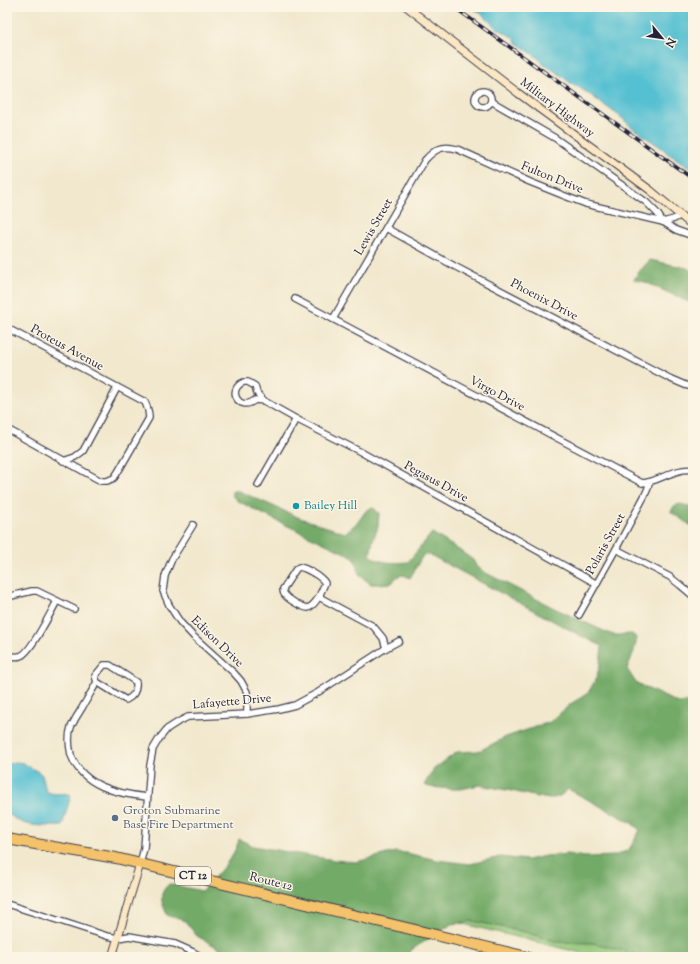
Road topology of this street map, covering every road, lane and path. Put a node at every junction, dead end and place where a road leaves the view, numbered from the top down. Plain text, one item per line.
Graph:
1 (408, 7) edge
2 (491, 101) dead end
3 (437, 149) joint
4 (680, 215) junction
5 (663, 222) junction
6 (693, 226) edge
7 (386, 228) junction
8 (693, 235) edge
9 (295, 299) dead end
10 (334, 319) junction
11 (7, 328) edge
12 (693, 387) edge
13 (117, 388) junction
14 (264, 401) junction
15 (296, 419) junction
16 (7, 429) edge
17 (64, 461) junction
18 (693, 470) edge
19 (649, 482) junction
20 (258, 485) dead end
21 (193, 525) dead end
22 (616, 549) junction
23 (596, 584) junction
24 (693, 596) edge
25 (7, 597) edge
26 (319, 597) junction
27 (57, 601) junction
28 (74, 609) dead end
29 (579, 615) dead end
30 (399, 641) dead end
31 (386, 648) junction
32 (7, 655) edge
33 (97, 682) junction
34 (247, 714) junction
35 (148, 797) junction
36 (7, 839) edge
37 (140, 864) junction
38 (7, 904) edge
39 (118, 938) junction
40 (112, 957) edge
41 (202, 957) edge
42 (527, 957) edge

1 - 4 street, Military Highway
2 - 5 street
3 - 5 street, Fulton Drive
3 - 7 street, Lewis Street
4 - 5 street
4 - 6 street, Military Highway
5 - 8 street, Fulton Drive
7 - 10 street, Lewis Street
7 - 12 street, Phoenix Drive
9 - 10 street, Virgo Drive
10 - 19 street, Virgo Drive
11 - 13 street, Proteus Avenue
13 - 17 street
13 - 17 street, Proteus Avenue
14 - 14 street, Pegasus Drive
14 - 15 street, Pegasus Drive
15 - 20 street
15 - 23 street, Pegasus Drive
16 - 17 street
18 - 19 street
19 - 22 street, Polaris Street
21 - 34 street, Edison Drive
22 - 23 street, Polaris Street
22 - 24 street
23 - 29 street, Polaris Street
25 - 27 street
26 - 26 street
26 - 31 street
27 - 28 street
27 - 32 street
30 - 31 street, Lafayette Drive
31 - 34 street, Lafayette Drive
33 - 33 street
33 - 35 street
34 - 35 street, Lafayette Drive
35 - 37 street, Lafayette Drive
36 - 37 highway, Route 12 / CT 12
37 - 39 street
37 - 42 highway, Route 12 / CT 12
38 - 39 street
39 - 40 street
39 - 41 street

